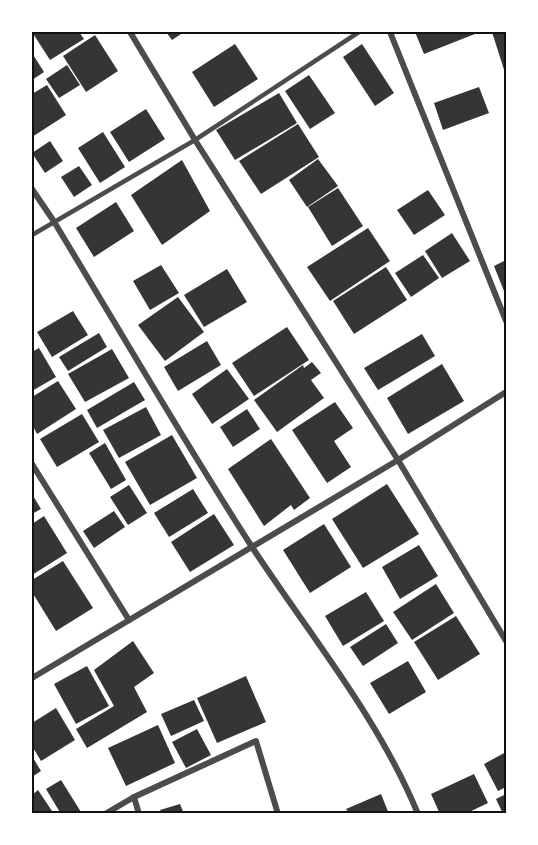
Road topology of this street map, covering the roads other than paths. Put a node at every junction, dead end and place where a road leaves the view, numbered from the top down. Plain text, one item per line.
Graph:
1 (130, 32) edge
2 (359, 32) edge
3 (390, 32) edge
4 (195, 140) junction
5 (32, 189) edge
6 (53, 220) junction
7 (32, 235) edge
8 (507, 321) edge
9 (507, 392) edge
10 (398, 460) junction
11 (32, 464) edge
12 (252, 546) junction
13 (129, 620) junction
14 (507, 641) edge
15 (32, 678) edge
16 (134, 797) junction
17 (105, 813) edge
18 (139, 813) edge
19 (278, 813) edge
20 (418, 813) edge

1 - 4 street
2 - 4 lane
3 - 8 street
4 - 6 lane
4 - 10 street
5 - 6 street
6 - 7 lane
6 - 12 street
9 - 10 street
10 - 12 street
10 - 14 street
11 - 13 street
12 - 13 street
12 - 20 street
13 - 15 street
16 - 17 street
16 - 18 street
16 - 19 street

